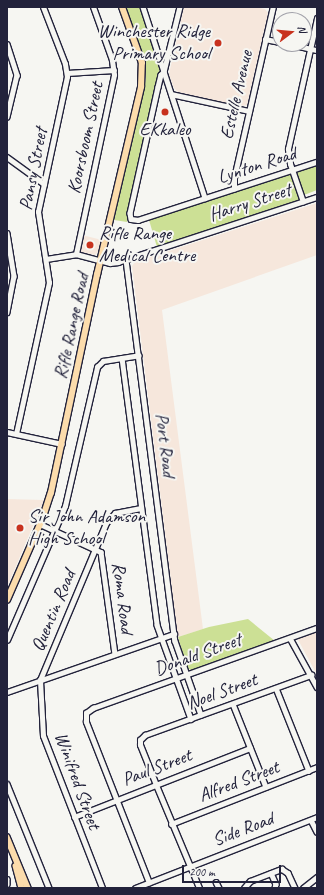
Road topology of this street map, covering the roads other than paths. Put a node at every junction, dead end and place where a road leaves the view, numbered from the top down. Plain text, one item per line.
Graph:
1 (43, 7) edge
2 (93, 7) edge
3 (122, 7) edge
4 (143, 7) edge
5 (180, 7) edge
6 (272, 7) edge
7 (317, 18) edge
8 (265, 39) junction
9 (312, 39) edge
10 (272, 40) edge
11 (7, 44) edge
12 (309, 52) edge
13 (169, 54) junction
14 (159, 56) junction
15 (114, 70) junction
16 (164, 72) junction
17 (67, 74) junction
18 (171, 94) junction
19 (249, 111) junction
20 (7, 116) edge
21 (7, 157) edge
22 (317, 162) edge
23 (292, 170) junction
24 (44, 184) junction
25 (234, 189) junction
26 (317, 197) edge
27 (205, 198) junction
28 (303, 202) junction
29 (7, 233) edge
30 (76, 254) junction
31 (46, 259) junction
32 (101, 259) junction
33 (126, 260) junction
34 (7, 312) edge
35 (138, 355) junction
36 (122, 358) junction
37 (7, 432) edge
38 (16, 434) junction
39 (62, 444) junction
40 (141, 508) junction
41 (40, 524) junction
42 (54, 531) junction
43 (96, 549) junction
44 (7, 600) edge
45 (317, 628) edge
46 (174, 634) junction
47 (161, 638) junction
48 (290, 638) junction
49 (7, 640) edge
50 (115, 654) junction
51 (186, 675) junction
52 (310, 675) junction
53 (176, 678) junction
54 (40, 680) junction
55 (317, 687) edge
56 (276, 688) junction
57 (7, 692) edge
58 (233, 704) junction
59 (201, 715) junction
60 (191, 719) junction
61 (250, 748) junction
62 (317, 767) edge
63 (309, 771) junction
64 (7, 784) edge
65 (156, 785) junction
66 (266, 787) junction
67 (117, 800) junction
68 (74, 817) junction
69 (317, 817) edge
70 (311, 820) junction
71 (171, 824) junction
72 (317, 832) edge
73 (7, 837) edge
74 (15, 856) junction
75 (189, 867) junction
76 (271, 873) junction
77 (317, 877) edge
78 (7, 880) edge
79 (216, 882) dead end
80 (149, 883) junction
81 (7, 884) edge
82 (22, 888) edge
83 (28, 888) edge
84 (49, 888) edge
85 (102, 888) edge
86 (136, 888) edge
87 (199, 888) edge
88 (219, 888) edge
89 (244, 888) edge
90 (275, 888) edge
91 (295, 888) edge
92 (303, 888) edge

1 - 17 street
2 - 15 street, Koorsboom Street
3 - 32 main road, Rifle Range Road
4 - 14 street
5 - 13 street
6 - 8 street, Estelle Avenue
7 - 9 street
8 - 10 street
8 - 19 street, Estelle Avenue
11 - 20 street
12 - 23 street
13 - 14 street
13 - 16 street
14 - 16 street
15 - 17 street
15 - 30 street, Koorsboom Street
16 - 18 street
16 - 27 street, Lynton Road
17 - 24 street, Pansy Street
18 - 19 street
18 - 27 street
19 - 25 street, Estelle Avenue
21 - 24 street
22 - 23 street, Lynton Road
23 - 25 street, Lynton Road
23 - 28 street
24 - 31 street, Pansy Street
25 - 27 street, Lynton Road
26 - 28 street, Harry Street
28 - 33 street, Harry Street
29 - 34 street
30 - 31 street
30 - 32 street, Harry Street
31 - 38 street, Pansy Street
32 - 33 street, Harry Street
32 - 39 main road, Rifle Range Road
33 - 35 street, Port Road
35 - 36 street, Rifle Range Road
35 - 46 street, Port Road
36 - 40 street, Port Road
36 - 42 street, Rifle Range Road
37 - 38 street
38 - 39 street
39 - 41 main road, Rifle Range Road
40 - 43 street, Quentin Road
40 - 47 street, Port Road
41 - 42 street
41 - 44 main road, Rifle Range Road
42 - 43 street
42 - 49 street, Rifle Range Road
43 - 50 street, Roma Road
43 - 54 street, Quentin Road
45 - 48 street, Donald Street
46 - 47 street
46 - 51 street, Port Road
47 - 50 street
47 - 53 street, Port Road
48 - 51 street, Donald Street
48 - 52 street
50 - 54 street
51 - 53 street, Donald Street
51 - 59 street, Port Road
52 - 55 street
52 - 56 street, Noel Street
53 - 60 street, Port Road
53 - 67 street, Donald Street
54 - 57 street
54 - 68 street, Winifred Street
56 - 58 street, Noel Street
56 - 63 street
58 - 59 street, Noel Street
58 - 61 street
59 - 60 street, Noel Street
60 - 65 street, Noel Street
61 - 65 street, Paul Street
61 - 66 street
62 - 63 street, Alfred Street
63 - 66 street, Alfred Street
64 - 84 street
65 - 67 street, Paul Street
65 - 71 street
66 - 71 street, Alfred Street
67 - 68 street, Paul Street
67 - 80 street
68 - 85 street, Winifred Street
69 - 70 street, Side Road
70 - 72 street
70 - 75 street, Side Road
71 - 75 street
73 - 74 main road
74 - 82 main road
74 - 83 main road
75 - 80 street, Side Road
75 - 87 street
76 - 89 street
76 - 90 street
76 - 91 street
77 - 92 street
78 - 81 street
79 - 88 street
80 - 86 street, Side Road

